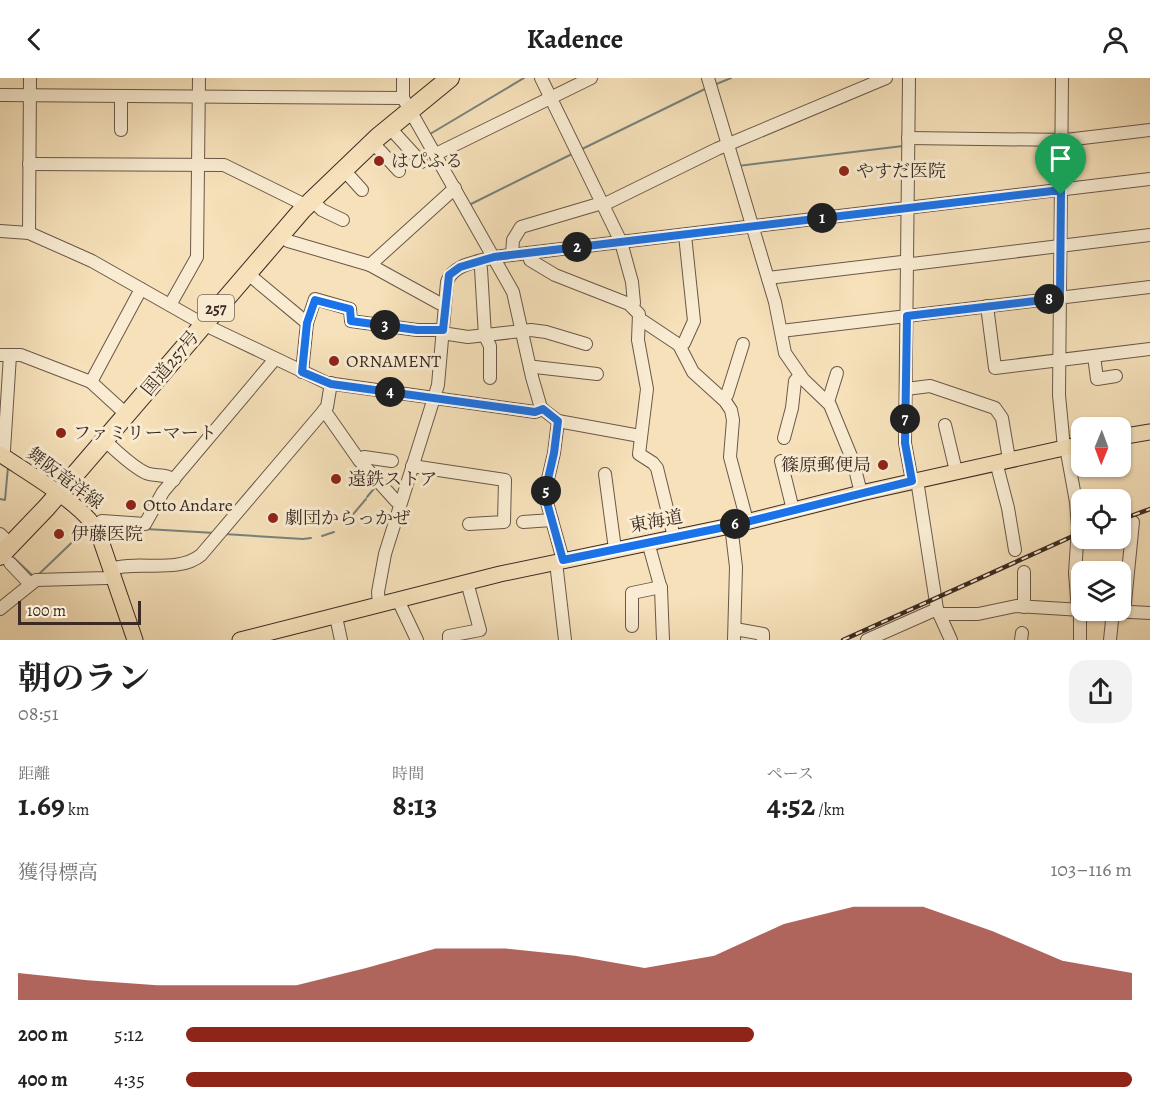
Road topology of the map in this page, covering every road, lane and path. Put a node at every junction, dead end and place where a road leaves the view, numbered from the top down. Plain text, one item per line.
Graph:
1 (30, 78) edge
2 (199, 78) edge
3 (403, 78) edge
4 (450, 78) edge
5 (541, 78) edge
6 (591, 78) edge
7 (708, 78) edge
8 (886, 78) edge
9 (909, 78) edge
10 (1062, 78) edge
11 (0, 95) edge
12 (30, 95) junction
13 (121, 96) junction
14 (198, 97) junction
15 (551, 98) junction
16 (406, 104) junction
17 (389, 127) junction
18 (121, 130) dead end
19 (1150, 130) edge
20 (908, 138) junction
21 (1062, 140) junction
22 (372, 142) junction
23 (728, 144) junction
24 (436, 154) junction
25 (421, 162) dead end
26 (29, 164) junction
27 (198, 165) junction
28 (343, 169) junction
29 (399, 171) dead end
30 (1150, 179) edge
31 (455, 188) junction
32 (362, 190) dead end
33 (1061, 190) junction
34 (309, 203) junction
35 (603, 204) junction
36 (908, 208) junction
37 (343, 220) dead end
38 (753, 226) junction
39 (0, 231) edge
40 (29, 233) junction
41 (280, 234) junction
42 (685, 235) junction
43 (1150, 235) edge
44 (621, 242) junction
45 (1061, 246) junction
46 (529, 253) junction
47 (512, 255) junction
48 (494, 257) junction
49 (479, 262) junction
50 (907, 263) junction
51 (370, 265) junction
52 (246, 273) junction
53 (768, 278) junction
54 (1150, 287) edge
55 (141, 288) junction
56 (1060, 298) junction
57 (445, 304) junction
58 (170, 305) junction
59 (632, 306) junction
60 (987, 306) junction
61 (907, 316) junction
62 (640, 321) junction
63 (307, 323) junction
64 (203, 324) junction
65 (781, 331) junction
66 (442, 332) junction
67 (522, 332) junction
68 (485, 336) junction
69 (586, 344) dead end
70 (742, 344) dead end
71 (680, 346) junction
72 (1150, 349) edge
73 (5, 355) edge
74 (1094, 356) junction
75 (275, 359) junction
76 (1060, 360) junction
77 (530, 368) junction
78 (302, 372) junction
79 (837, 373) dead end
80 (597, 374) dead end
81 (800, 375) junction
82 (490, 378) dead end
83 (1112, 380) dead end
84 (91, 382) junction
85 (331, 384) junction
86 (906, 389) junction
87 (434, 398) junction
88 (723, 399) junction
89 (828, 402) junction
90 (543, 409) junction
91 (324, 410) junction
92 (126, 414) junction
93 (558, 421) junction
94 (945, 425) dead end
95 (1150, 432) edge
96 (783, 433) dead end
97 (1131, 435) edge
98 (640, 436) junction
99 (104, 440) junction
100 (1071, 446) edge
101 (2, 458) edge
102 (360, 461) junction
103 (392, 461) dead end
104 (781, 461) dead end
105 (1003, 461) junction
106 (412, 466) junction
107 (956, 471) junction
108 (605, 474) dead end
109 (1074, 477) edge
110 (174, 480) junction
111 (915, 481) junction
112 (861, 493) junction
113 (58, 494) junction
114 (400, 502) junction
115 (793, 510) junction
116 (552, 520) junction
117 (747, 521) junction
118 (523, 522) dead end
119 (1133, 522) dead end
120 (469, 524) dead end
121 (731, 525) junction
122 (95, 526) junction
123 (674, 537) junction
124 (648, 542) junction
125 (5, 549) edge
126 (615, 549) junction
127 (1015, 550) dead end
128 (560, 561) junction
129 (1075, 561) edge
130 (1127, 561) edge
131 (111, 572) junction
132 (1024, 572) dead end
133 (467, 582) junction
134 (30, 584) junction
135 (661, 587) junction
136 (398, 600) junction
137 (379, 605) junction
138 (1024, 607) junction
139 (0, 609) edge
140 (1071, 609) edge
141 (938, 611) junction
142 (1131, 612) edge
143 (1150, 613) edge
144 (336, 617) junction
145 (1082, 621) edge
146 (1116, 621) edge
147 (632, 626) dead end
148 (735, 635) edge
149 (279, 636) edge
150 (135, 640) edge
151 (240, 640) edge
152 (341, 640) edge
153 (417, 640) edge
154 (448, 640) edge
155 (565, 640) edge
156 (663, 640) edge
157 (763, 640) edge
158 (867, 640) edge
159 (951, 640) edge
160 (1080, 640) edge
161 (1110, 640) edge

1 - 12 street
2 - 14 street
3 - 16 street
4 - 16 highway, 国道257号 / 257
5 - 15 street
6 - 15 street
7 - 23 street
8 - 23 street
9 - 20 street
10 - 21 street
11 - 12 street
12 - 13 street
12 - 26 street
13 - 14 street
13 - 18 street
14 - 16 street
14 - 27 street
15 - 24 street
15 - 35 street
16 - 17 highway, 国道257号 / 257
16 - 24 street
17 - 22 highway, 国道257号 / 257
17 - 25 street
19 - 21 street
20 - 21 street
20 - 36 street
21 - 33 street
22 - 28 highway, 国道257号 / 257
22 - 29 street
23 - 35 street
23 - 38 street
24 - 31 street
26 - 27 street
26 - 40 street
27 - 34 street
27 - 58 street
28 - 32 street
28 - 34 highway, 国道257号 / 257
30 - 33 street
31 - 48 street
31 - 51 street
33 - 36 street
33 - 45 street
34 - 37 street
34 - 41 highway, 国道257号 / 257
35 - 44 street
35 - 47 street
36 - 38 street
36 - 50 street
38 - 42 street
38 - 53 street
39 - 40 street
40 - 55 street
41 - 51 street
41 - 52 highway, 国道257号 / 257
42 - 44 street
42 - 71 street
43 - 45 street
44 - 46 street
44 - 59 street
45 - 50 street
45 - 56 street
46 - 47 street
46 - 59 street
47 - 48 street
48 - 49 street
48 - 67 street
49 - 57 street
49 - 68 street
50 - 53 street
50 - 61 street
51 - 57 street
52 - 63 street
52 - 64 highway, 国道257号 / 257
53 - 65 street
54 - 56 street
55 - 58 street
55 - 84 street
56 - 60 street
56 - 76 street
57 - 66 street
58 - 64 street
59 - 62 street
60 - 61 street
60 - 76 street
61 - 65 street
61 - 86 street
62 - 71 street
62 - 98 street
63 - 66 street
63 - 78 street
64 - 75 street
64 - 92 highway, 国道257号 / 257
65 - 81 street
66 - 68 street
66 - 87 street
67 - 68 street
67 - 69 street
67 - 77 street
68 - 82 street
70 - 88 street
71 - 88 street
72 - 74 street
73 - 84 street
73 - 101 street
74 - 76 street
74 - 83 street
75 - 78 street
75 - 110 street
76 - 100 street
77 - 80 street
77 - 90 street
78 - 85 street
79 - 89 street
81 - 89 street
81 - 96 street
84 - 92 street
85 - 87 street
85 - 91 street
86 - 105 street
86 - 111 street
87 - 90 street
87 - 106 street
88 - 117 street
89 - 112 street
90 - 93 street
91 - 102 street
91 - 131 street
92 - 99 highway, 国道257号 / 257
93 - 98 street
93 - 116 street
94 - 107 street
95 - 97 main road
98 - 123 street
99 - 110 street
99 - 113 highway, 国道257号 / 257
100 - 105 main road, 東海道
101 - 113 main road, 舞阪竜洋線
102 - 103 street
102 - 114 street
104 - 115 street
105 - 107 main road, 東海道
105 - 127 street
106 - 114 street
106 - 120 street
107 - 111 main road, 東海道
108 - 126 street
109 - 129 street
110 - 122 street
111 - 112 main road, 東海道
111 - 141 street
112 - 115 main road, 東海道
113 - 122 main road, 舞阪竜洋線
113 - 125 highway, 国道257号 / 257
114 - 137 street
115 - 117 main road, 東海道
116 - 118 street
116 - 128 street
117 - 121 main road, 東海道
119 - 130 street
121 - 123 main road, 東海道
121 - 148 street
122 - 131 main road, 舞阪竜洋線
123 - 124 main road, 東海道
124 - 126 main road, 東海道
124 - 135 street
125 - 134 street
126 - 128 main road, 東海道
128 - 133 main road, 東海道
128 - 155 street
131 - 134 street
131 - 150 main road, 舞阪竜洋線
132 - 138 street
133 - 136 main road, 東海道
133 - 154 street
134 - 139 street
135 - 147 street
135 - 156 street
136 - 137 main road, 東海道
136 - 153 street
137 - 144 main road, 東海道
138 - 140 street
138 - 141 street
141 - 158 street
141 - 159 street
142 - 143 street
144 - 149 main road, 東海道
144 - 152 street
145 - 160 street
146 - 161 street
148 - 157 street
149 - 151 main road, 東海道

